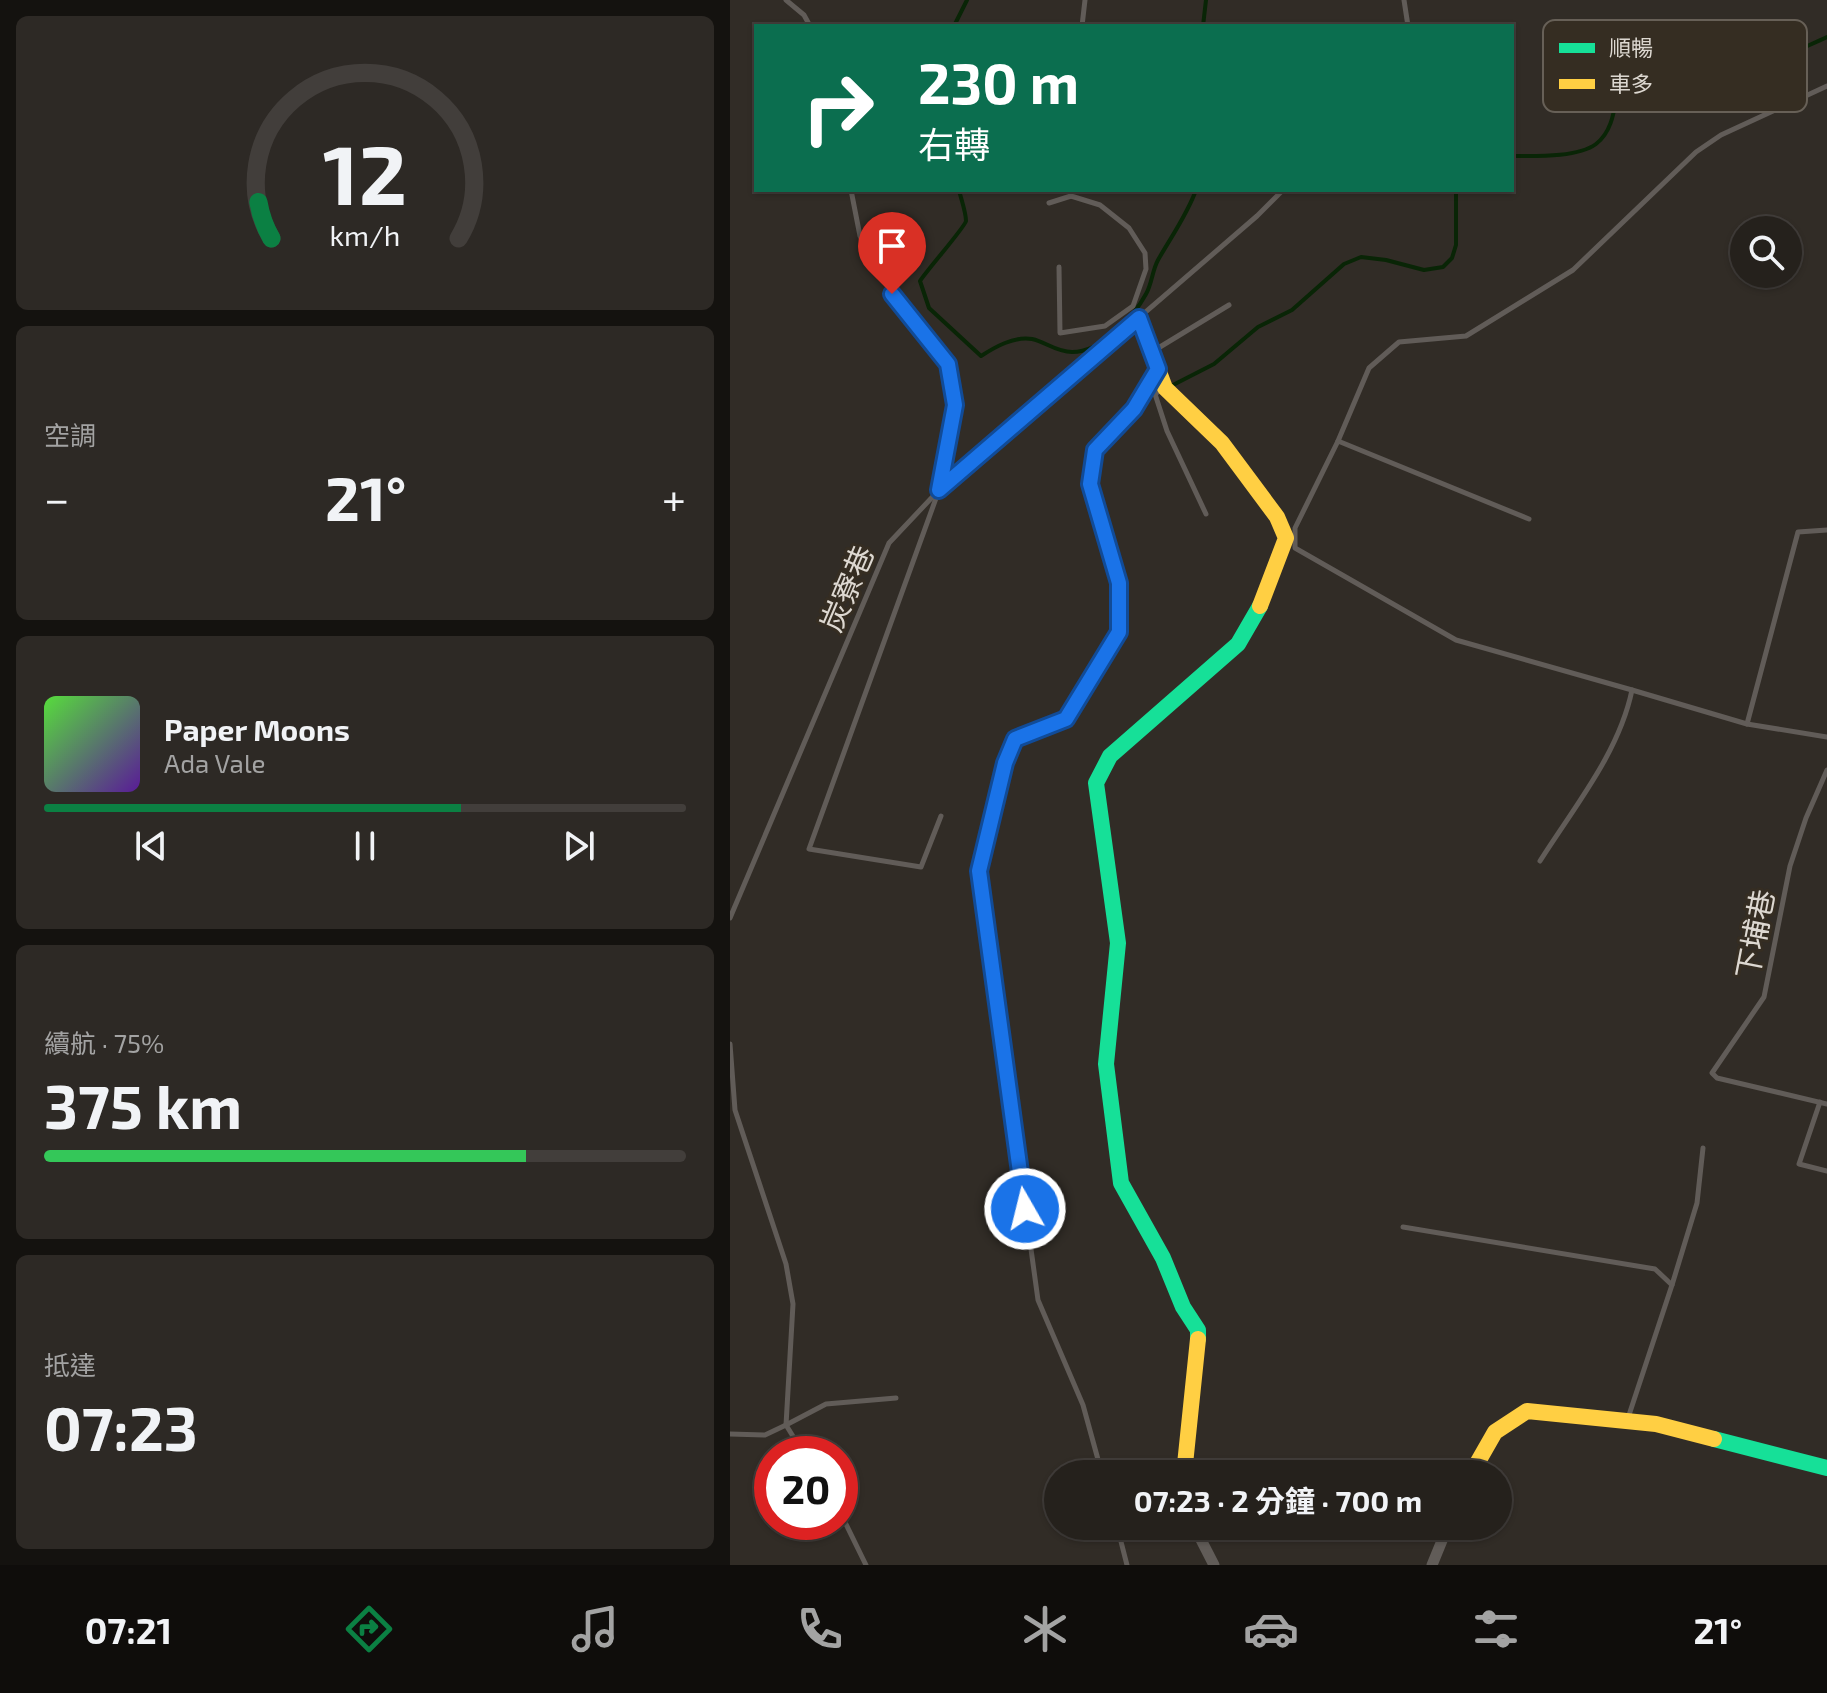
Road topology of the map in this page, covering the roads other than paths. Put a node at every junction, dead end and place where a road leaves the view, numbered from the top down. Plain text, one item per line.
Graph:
1 (786, 0) edge
2 (1085, 0) edge
3 (1404, 0) edge
4 (809, 24) edge
5 (1082, 24) edge
6 (1408, 24) edge
7 (1827, 86) edge
8 (1807, 95) edge
9 (1771, 112) edge
10 (851, 192) edge
11 (1281, 192) edge
12 (1071, 193) edge
13 (1049, 203) dead end
14 (1059, 267) dead end
15 (1229, 305) dead end
16 (1139, 318) junction
17 (1152, 353) junction
18 (1158, 369) junction
19 (1165, 388) junction
20 (1338, 441) junction
21 (939, 490) junction
22 (1206, 514) dead end
23 (1529, 519) dead end
24 (1827, 530) edge
25 (1632, 690) junction
26 (1747, 724) junction
27 (1827, 737) edge
28 (1827, 770) edge
29 (941, 816) dead end
30 (1540, 861) dead end
31 (730, 918) edge
32 (730, 1044) edge
33 (1820, 1102) junction
34 (1827, 1104) edge
35 (1703, 1148) dead end
36 (1827, 1171) edge
37 (1403, 1227) dead end
38 (1672, 1285) junction
39 (896, 1398) dead end
40 (1626, 1423) junction
41 (786, 1425) junction
42 (730, 1434) edge
43 (793, 1436) edge
44 (1098, 1460) edge
45 (1185, 1460) edge
46 (1479, 1460) edge
47 (1827, 1468) edge
48 (854, 1540) edge
49 (1121, 1540) edge
50 (1201, 1540) edge
51 (1442, 1540) edge
52 (866, 1565) edge
53 (1127, 1565) edge
54 (1207, 1565) edge
55 (1214, 1565) edge
56 (1432, 1565) edge

1 - 4 lane
2 - 5 lane
3 - 6 lane
7 - 8 lane
9 - 20 lane
10 - 21 lane
11 - 16 lane, 炭寮巷
12 - 13 lane
12 - 14 lane
15 - 17 lane
16 - 17 street
16 - 21 lane, 炭寮巷
17 - 18 street
18 - 19 street
18 - 44 lane
19 - 22 lane
19 - 45 street
20 - 23 lane
20 - 25 lane
21 - 29 lane
21 - 31 lane, 炭寮巷
24 - 26 lane
25 - 26 lane
25 - 30 lane
26 - 27 lane
28 - 33 lane, 下埔巷
32 - 41 lane
33 - 34 lane, 下埔巷
33 - 36 lane
35 - 38 lane
37 - 38 lane
38 - 40 lane
39 - 41 lane
40 - 46 street
40 - 47 street
41 - 42 lane
41 - 43 lane
48 - 52 lane
49 - 53 lane
50 - 55 street
51 - 56 street
54 - 55 lane

